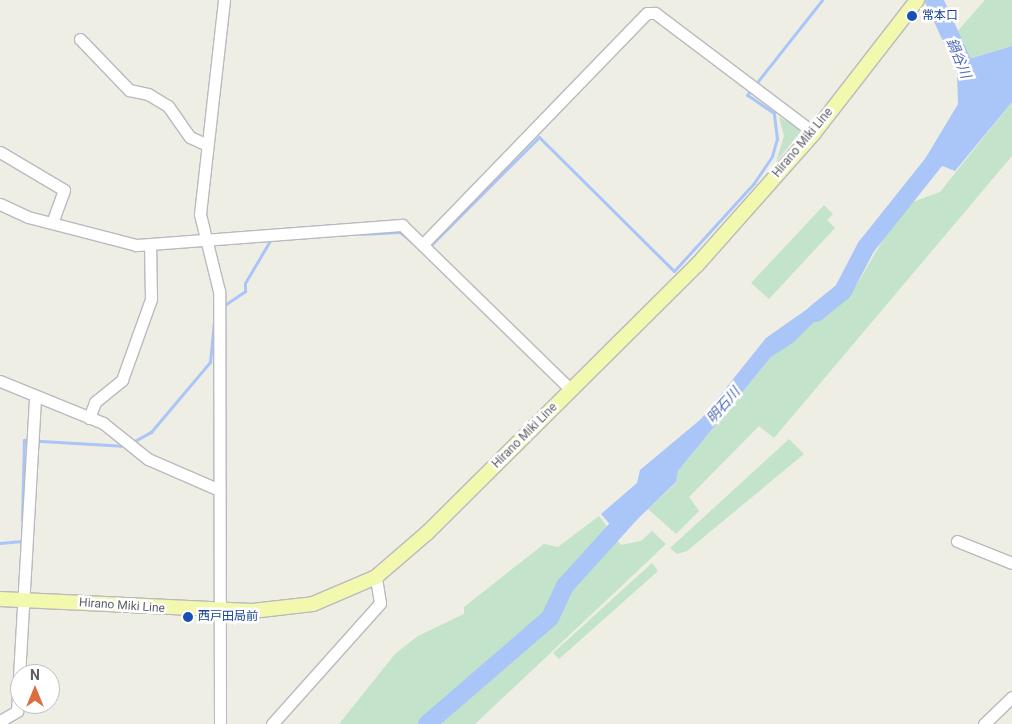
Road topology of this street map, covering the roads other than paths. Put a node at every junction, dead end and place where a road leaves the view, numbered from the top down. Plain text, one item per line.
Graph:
1 (224, 0) edge
2 (917, 0) edge
3 (80, 39) dead end
4 (814, 132) junction
5 (205, 144) junction
6 (0, 152) edge
7 (0, 197) edge
8 (5, 206) edge
9 (53, 220) junction
10 (206, 237) junction
11 (424, 243) junction
12 (150, 244) junction
13 (0, 381) edge
14 (571, 390) junction
15 (35, 396) junction
16 (89, 418) junction
17 (217, 489) junction
18 (957, 541) dead end
19 (1012, 563) edge
20 (376, 578) junction
21 (0, 599) edge
22 (23, 600) junction
23 (219, 612) junction
24 (1012, 697) edge
25 (8, 720) edge
26 (220, 724) edge
27 (272, 724) edge
28 (984, 724) edge

1 - 5 street
2 - 4 main road, Hirano Miki Line
3 - 5 street
4 - 11 street
4 - 14 main road, Hirano Miki Line
5 - 10 street
6 - 9 street
7 - 8 street
8 - 9 street
9 - 12 street
10 - 11 street
10 - 12 street
10 - 17 street
11 - 14 street
12 - 16 street
13 - 15 street
14 - 20 main road, Hirano Miki Line
15 - 16 street
15 - 22 street
16 - 17 street
17 - 23 street
18 - 19 street
20 - 23 main road, Hirano Miki Line
20 - 27 street
21 - 22 main road, Hirano Miki Line
22 - 23 main road, Hirano Miki Line
22 - 25 street
23 - 26 street
24 - 28 street

